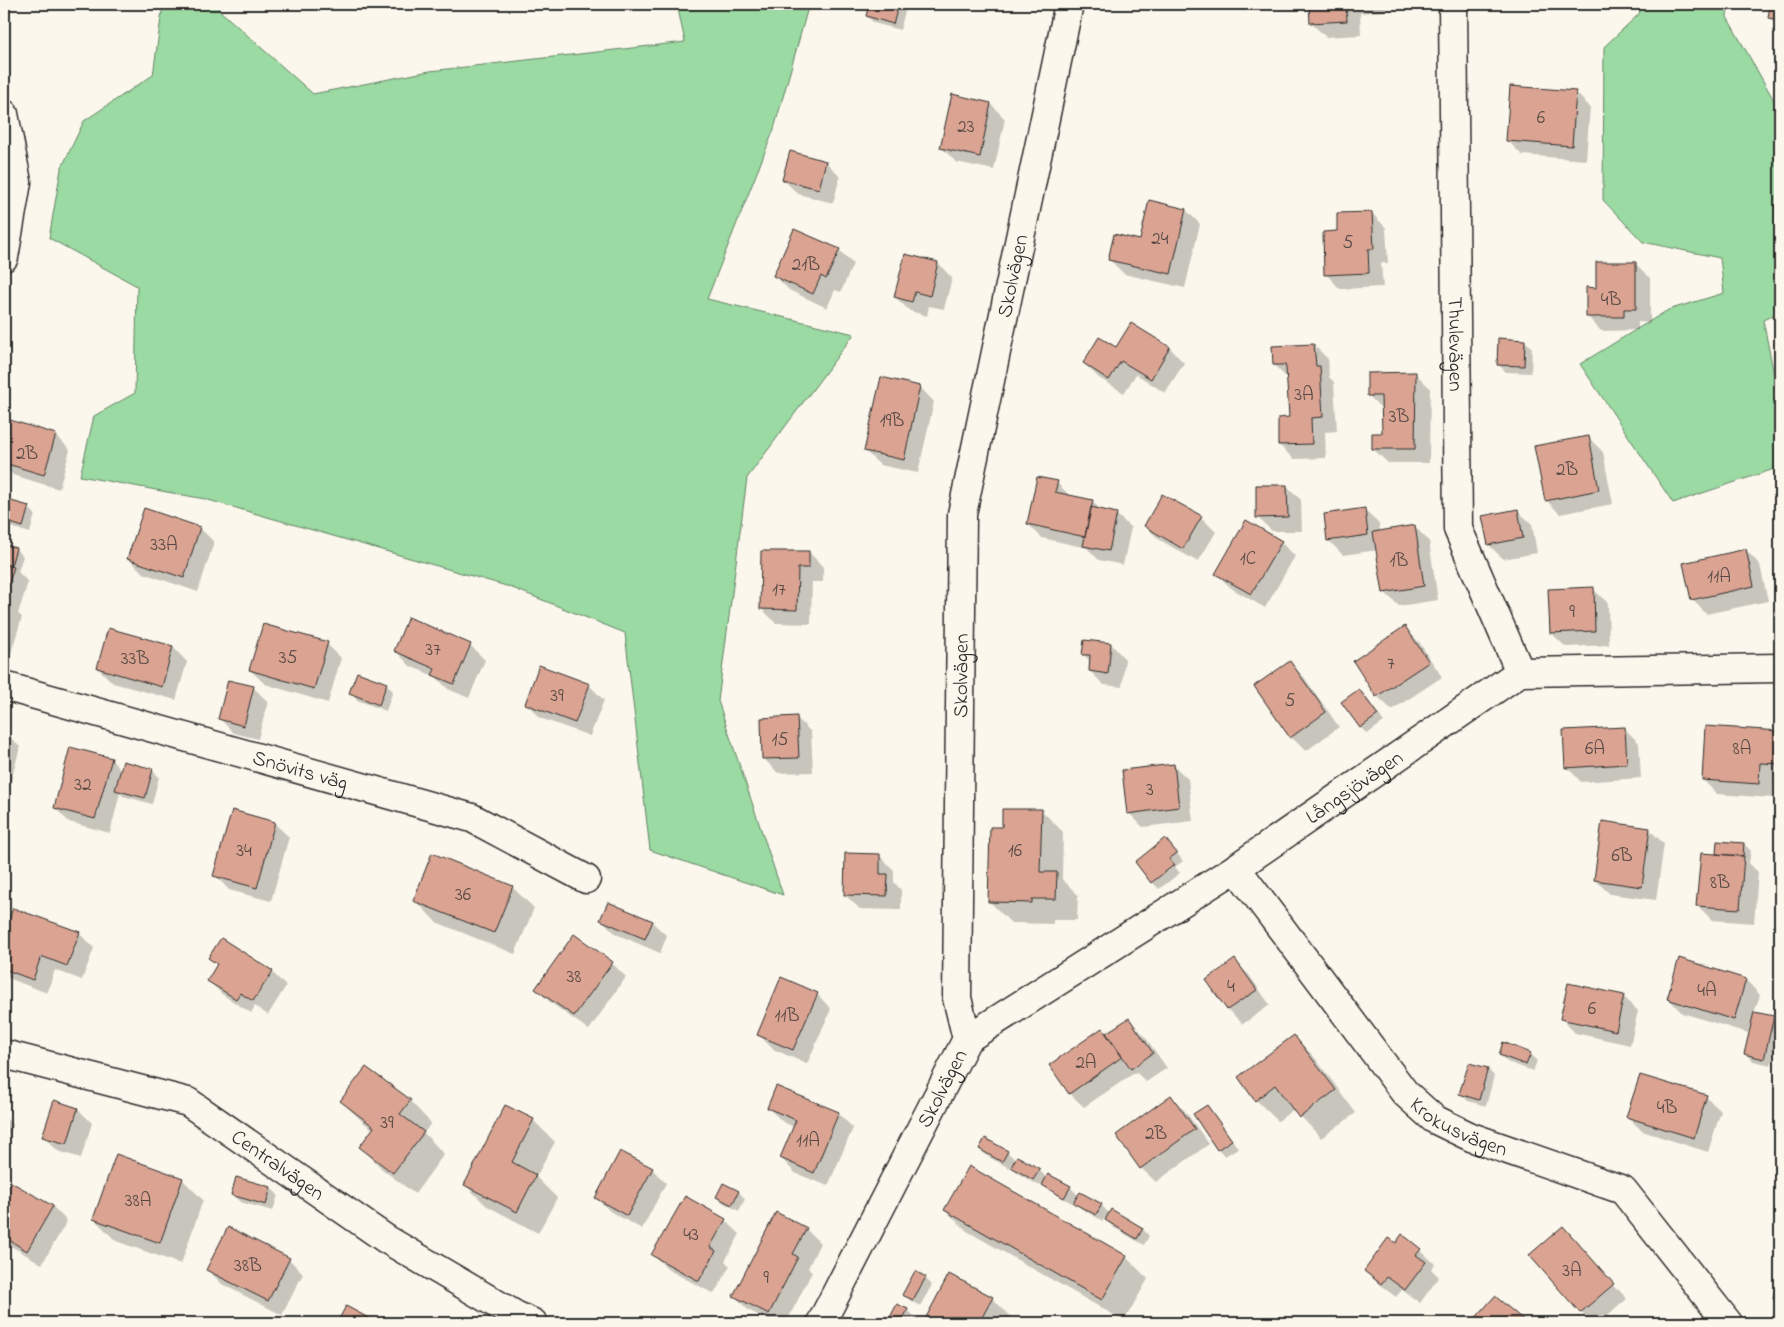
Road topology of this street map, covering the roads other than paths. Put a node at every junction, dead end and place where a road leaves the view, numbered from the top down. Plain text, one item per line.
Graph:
1 (1069, 4) edge
2 (1453, 4) edge
3 (4, 114) edge
4 (4, 257) edge
5 (1780, 668) edge
6 (1520, 672) junction
7 (4, 686) edge
8 (1236, 868) junction
9 (586, 878) dead end
10 (967, 1039) junction
11 (4, 1054) edge
12 (533, 1323) edge
13 (821, 1323) edge
14 (1728, 1323) edge

1 - 10 street, Skolvägen
2 - 6 street, Thulevägen
3 - 4 street
5 - 6 street
6 - 8 street, Långsjövägen
7 - 9 street, Snövits väg
8 - 10 street, Långsjövägen
8 - 14 street, Krokusvägen
10 - 13 street, Skolvägen
11 - 12 street, Centralvägen

